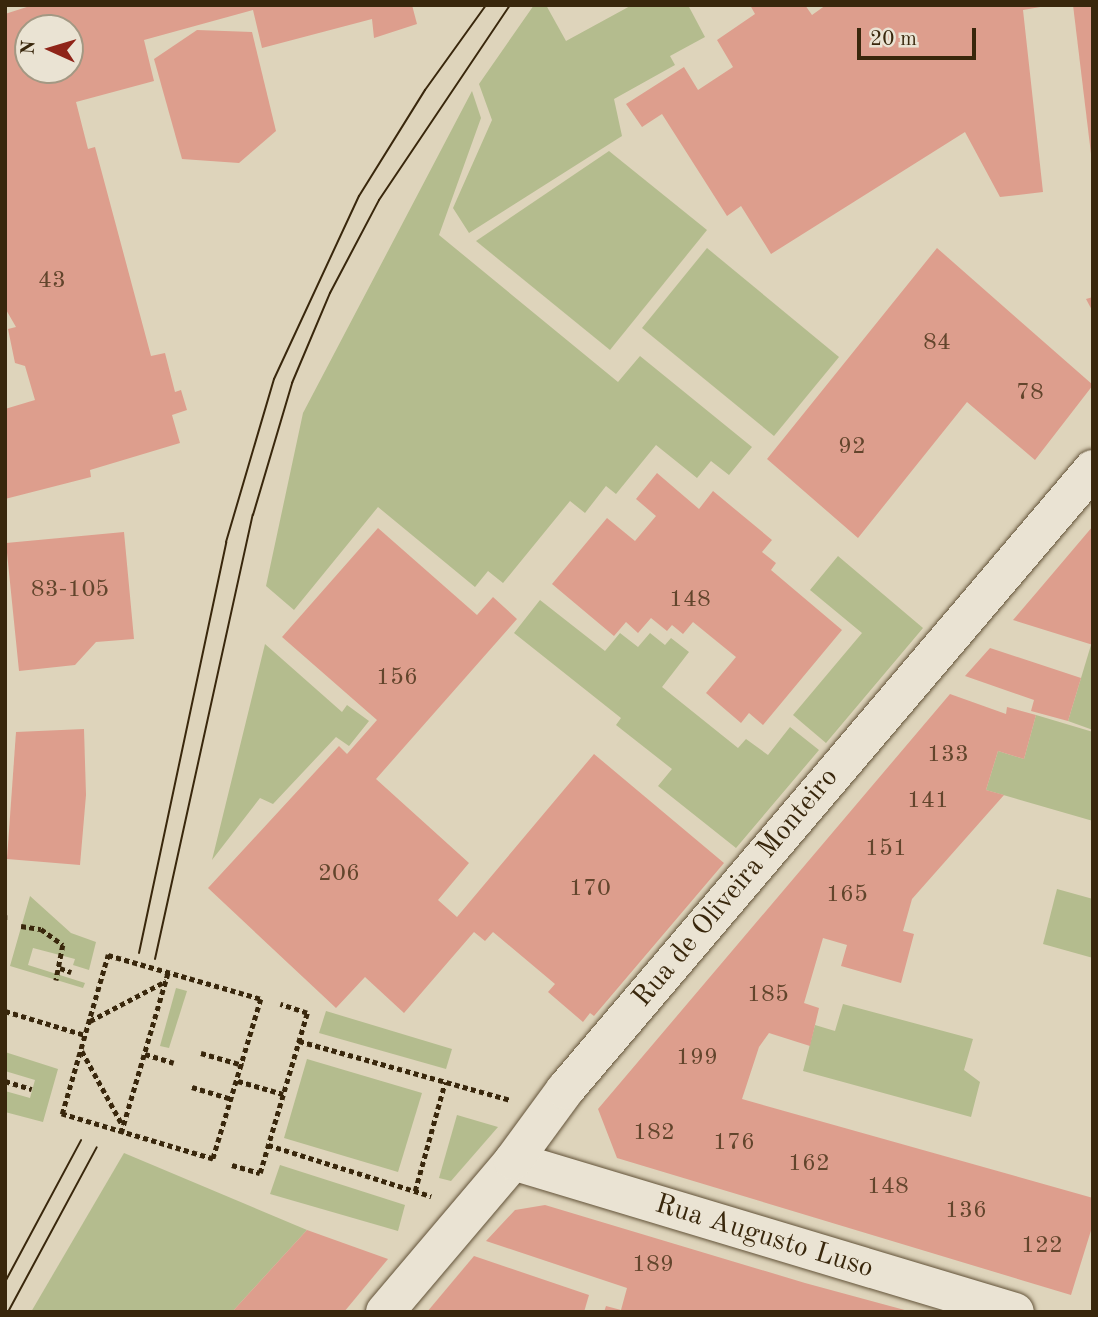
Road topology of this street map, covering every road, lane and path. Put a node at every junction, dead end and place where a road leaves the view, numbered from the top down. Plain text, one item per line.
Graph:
1 (1093, 469) edge
2 (21, 926) dead end
3 (60, 968) junction
4 (71, 972) dead end
5 (168, 972) junction
6 (56, 980) dead end
7 (166, 981) junction
8 (280, 1004) dead end
9 (5, 1010) edge
10 (89, 1021) junction
11 (85, 1035) junction
12 (299, 1041) junction
13 (81, 1050) junction
14 (201, 1053) dead end
15 (145, 1054) junction
16 (174, 1063) dead end
17 (243, 1065) junction
18 (5, 1081) edge
19 (238, 1081) junction
20 (445, 1082) junction
21 (192, 1087) dead end
22 (32, 1089) dead end
23 (283, 1094) junction
24 (232, 1099) junction
25 (521, 1103) dead end
26 (122, 1130) junction
27 (268, 1145) junction
28 (513, 1161) junction
29 (232, 1165) dead end
30 (415, 1191) junction
31 (440, 1198) dead end
32 (385, 1312) edge
33 (1015, 1312) edge

1 - 28 street, Rua de Oliveira Monteiro
2 - 3 path
3 - 4 path
3 - 6 path
5 - 7 path
5 - 10 path
5 - 17 path
7 - 10 path
7 - 15 path
8 - 12 path
9 - 11 path
10 - 11 path
11 - 13 path
12 - 20 path
12 - 23 path
13 - 26 path
13 - 26 path
14 - 17 path
15 - 16 path
15 - 26 path
17 - 19 path
18 - 22 path
19 - 23 path
19 - 24 path
20 - 25 path
20 - 30 path
21 - 24 path
23 - 27 path
24 - 26 path
27 - 29 path
27 - 30 path
28 - 32 street, Rua de Oliveira Monteiro
28 - 33 street, Rua Augusto Luso
30 - 31 path

